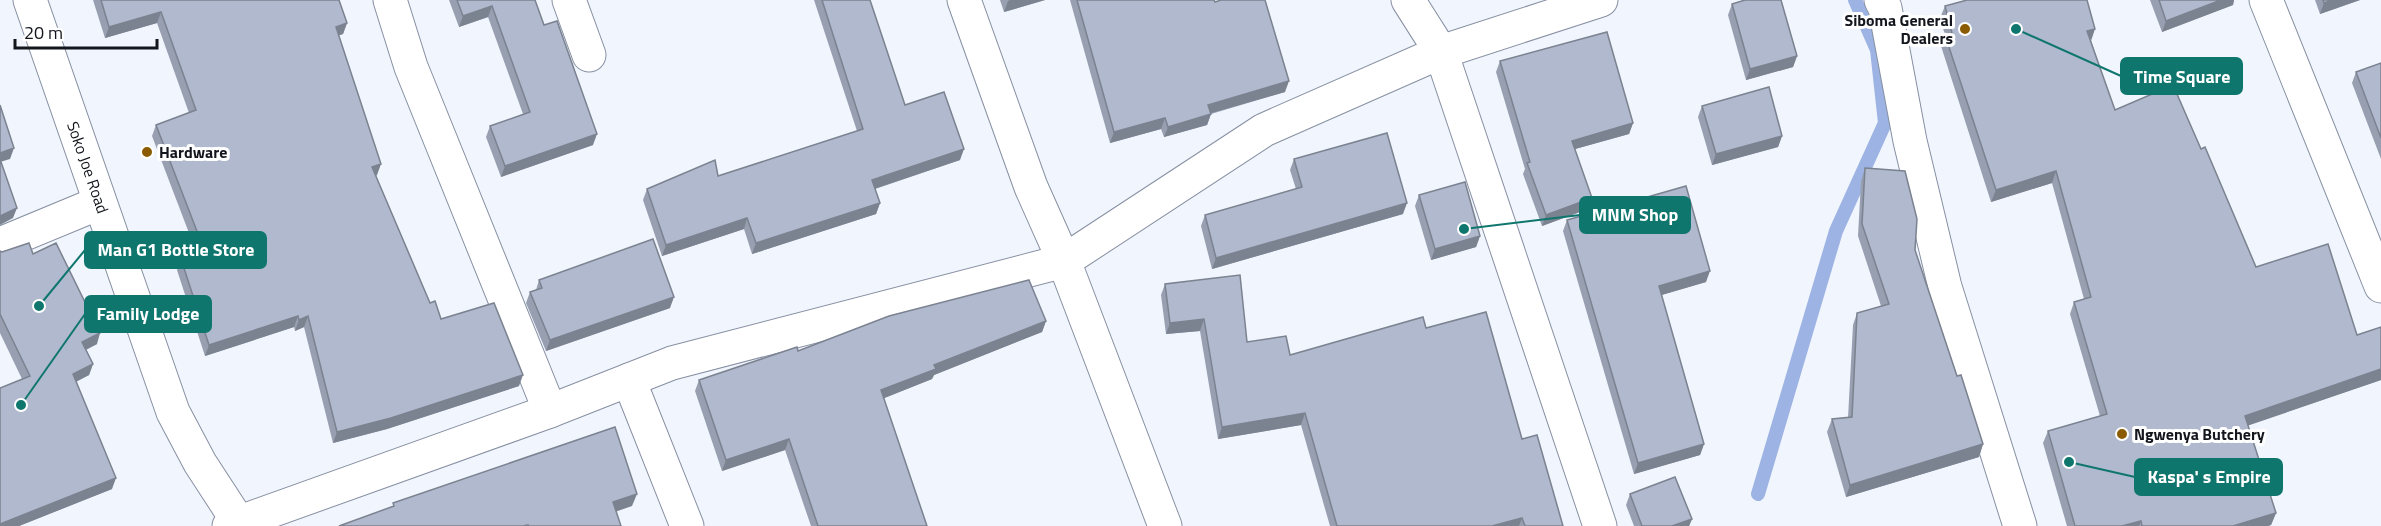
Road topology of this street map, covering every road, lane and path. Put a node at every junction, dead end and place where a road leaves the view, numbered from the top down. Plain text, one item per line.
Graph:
1 (30, 0) edge
2 (390, 0) edge
3 (569, 0) edge
4 (964, 0) edge
5 (1408, 0) edge
6 (1601, 0) edge
7 (2266, 0) edge
8 (1891, 2) edge
9 (1441, 52) junction
10 (589, 55) dead end
11 (99, 203) junction
12 (0, 244) edge
13 (1064, 261) junction
14 (2381, 286) edge
15 (629, 380) junction
16 (550, 411) junction
17 (236, 524) edge
18 (687, 526) edge
19 (1165, 526) edge
20 (1600, 526) edge
21 (2020, 526) edge

1 - 11 street, Soko Joe Road
2 - 16 street
3 - 10 street
4 - 13 street
5 - 9 street
6 - 9 street
7 - 14 street
8 - 21 street
9 - 13 street
9 - 20 street
11 - 12 street
11 - 17 street, Soko Joe Road
13 - 15 street
13 - 19 street
15 - 16 street
15 - 18 street
16 - 17 street

